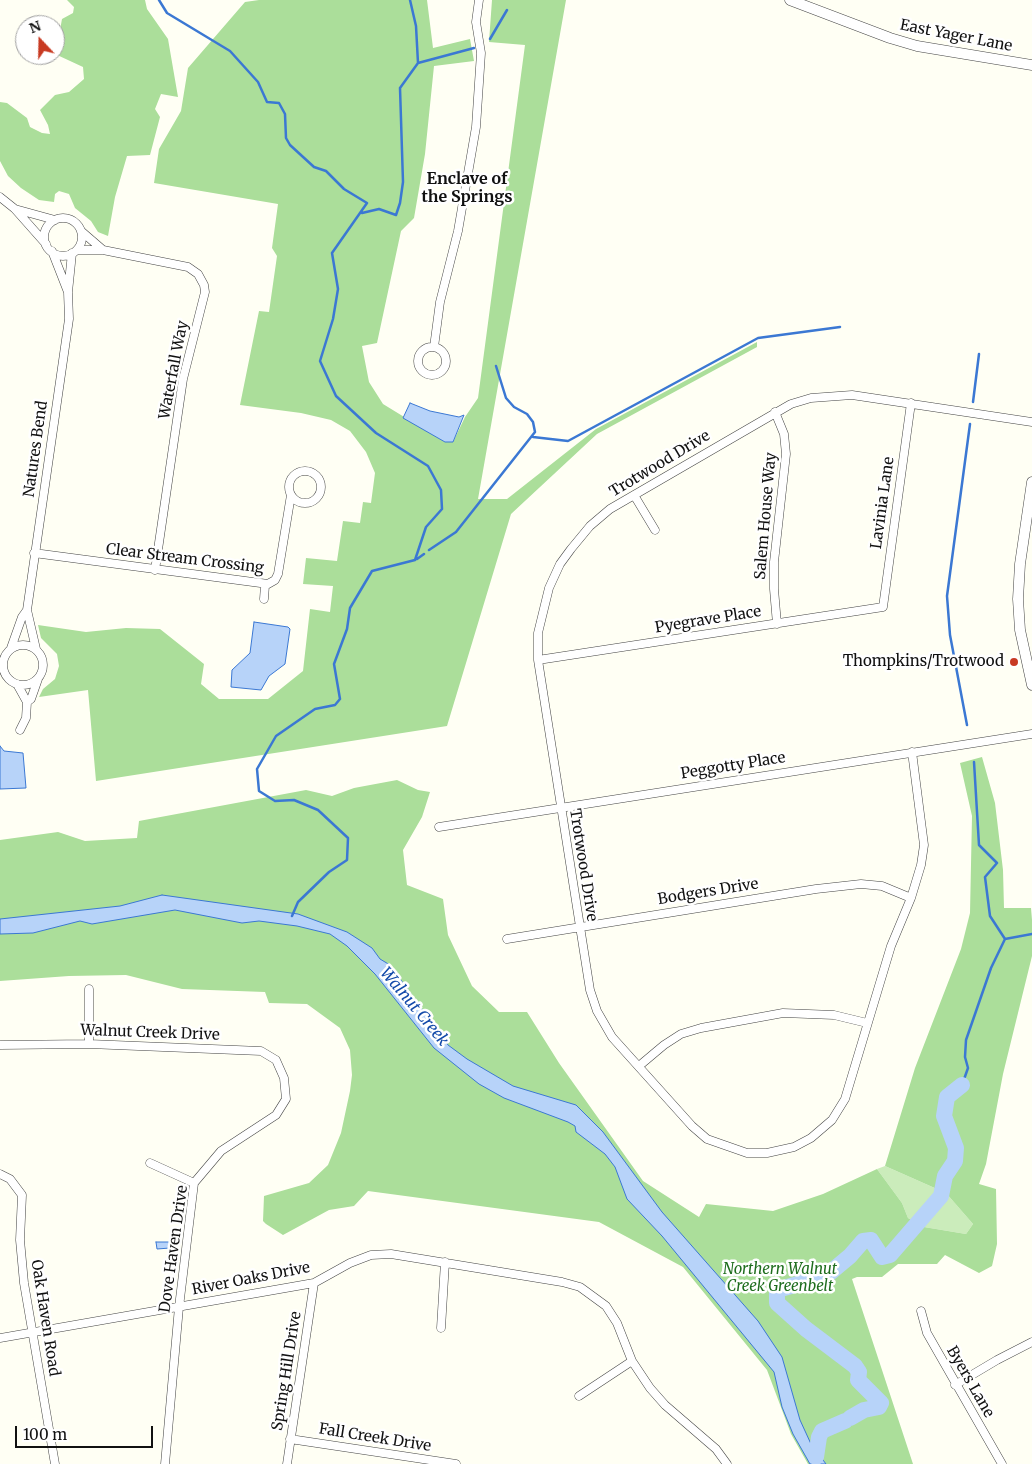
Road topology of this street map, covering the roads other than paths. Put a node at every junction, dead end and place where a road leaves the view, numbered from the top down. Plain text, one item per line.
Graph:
1 (479, 0) edge
2 (790, 0) edge
3 (1032, 65) edge
4 (0, 197) edge
5 (16, 209) junction
6 (55, 220) junction
7 (81, 230) junction
8 (50, 248) junction
9 (103, 250) junction
10 (74, 252) junction
11 (68, 292) junction
12 (434, 347) dead end
13 (911, 403) junction
14 (775, 412) junction
15 (1032, 422) edge
16 (1032, 482) edge
17 (290, 495) junction
18 (634, 495) junction
19 (655, 530) dead end
20 (34, 553) junction
21 (155, 570) junction
22 (265, 585) junction
23 (264, 599) dead end
24 (882, 606) joint
25 (27, 610) junction
26 (777, 624) junction
27 (12, 648) junction
28 (36, 649) junction
29 (2, 657) edge
30 (538, 660) junction
31 (3, 676) edge
32 (39, 677) junction
33 (17, 684) junction
34 (1032, 685) edge
35 (27, 702) junction
36 (20, 730) dead end
37 (1032, 734) edge
38 (912, 752) junction
39 (560, 808) junction
40 (439, 827) dead end
41 (911, 898) junction
42 (580, 927) junction
43 (507, 939) dead end
44 (89, 989) dead end
45 (867, 1023) junction
46 (89, 1044) junction
47 (0, 1045) edge
48 (639, 1066) junction
49 (284, 1078) joint
50 (150, 1163) dead end
51 (0, 1174) edge
52 (194, 1183) junction
53 (445, 1262) junction
54 (314, 1283) junction
55 (179, 1307) junction
56 (921, 1311) dead end
57 (441, 1328) dead end
58 (33, 1333) junction
59 (0, 1338) edge
60 (1032, 1342) edge
61 (632, 1362) junction
62 (955, 1385) junction
63 (579, 1396) dead end
64 (290, 1439) junction
65 (55, 1464) edge
66 (165, 1464) edge
67 (287, 1464) edge
68 (456, 1464) edge
69 (727, 1464) edge
70 (1002, 1464) edge

1 - 12 street
2 - 3 street, East Yager Lane
4 - 5 street, Natures Bend
5 - 6 street, Natures Bend
5 - 8 street, Natures Bend
6 - 7 street
6 - 8 street
7 - 9 street
7 - 10 street
8 - 10 street
8 - 11 street, Natures Bend
9 - 10 street, Waterfall Way
9 - 21 street, Waterfall Way
10 - 11 street, Natures Bend
11 - 20 street, Natures Bend
13 - 14 street, Trotwood Drive
13 - 15 street, Trotwood Drive
13 - 24 street, Lavinia Lane
14 - 18 street, Trotwood Drive
14 - 26 street, Salem House Way
16 - 34 street
17 - 17 street, Clear Stream Crossing
17 - 22 street, Clear Stream Crossing
18 - 19 street
18 - 30 street, Trotwood Drive
20 - 21 street, Clear Stream Crossing
20 - 25 street, Natures Bend
21 - 22 street, Clear Stream Crossing
22 - 23 street
24 - 26 street, Pyegrave Place
25 - 27 street, Natures Bend
25 - 28 street, Natures Bend
26 - 30 street, Pyegrave Place
27 - 28 street
27 - 29 street
28 - 32 street
29 - 31 street
30 - 39 street, Trotwood Drive
31 - 33 street
32 - 33 street
32 - 35 street
33 - 35 street
35 - 36 street
37 - 38 street, Peggotty Place
38 - 39 street, Peggotty Place
38 - 41 street, Trotwood Drive
39 - 40 street, Peggotty Place
39 - 42 street, Trotwood Drive
41 - 42 street, Bodgers Drive
41 - 45 street, Trotwood Drive
42 - 43 street, Bodgers Drive
42 - 48 street, Trotwood Drive
44 - 46 street
45 - 48 street
45 - 48 street, Trotwood Drive
46 - 47 street, Walnut Creek Drive
46 - 49 street, Walnut Creek Drive
49 - 52 street, Dove Haven Drive
50 - 52 street
51 - 58 street, Oak Haven Road
52 - 55 street, Dove Haven Drive
53 - 54 street, River Oaks Drive
53 - 57 street
53 - 61 street, River Oaks Drive
54 - 55 street, River Oaks Drive
54 - 64 street, Spring Hill Drive
55 - 58 street, River Oaks Drive
55 - 66 street, Dove Haven Drive
56 - 62 street, Byers Lane
58 - 59 street, River Oaks Drive
58 - 65 street, Oak Haven Road
60 - 62 street
61 - 63 street
61 - 69 street, River Oaks Drive
62 - 70 street, Byers Lane
64 - 67 street, Spring Hill Drive
64 - 68 street, Fall Creek Drive

